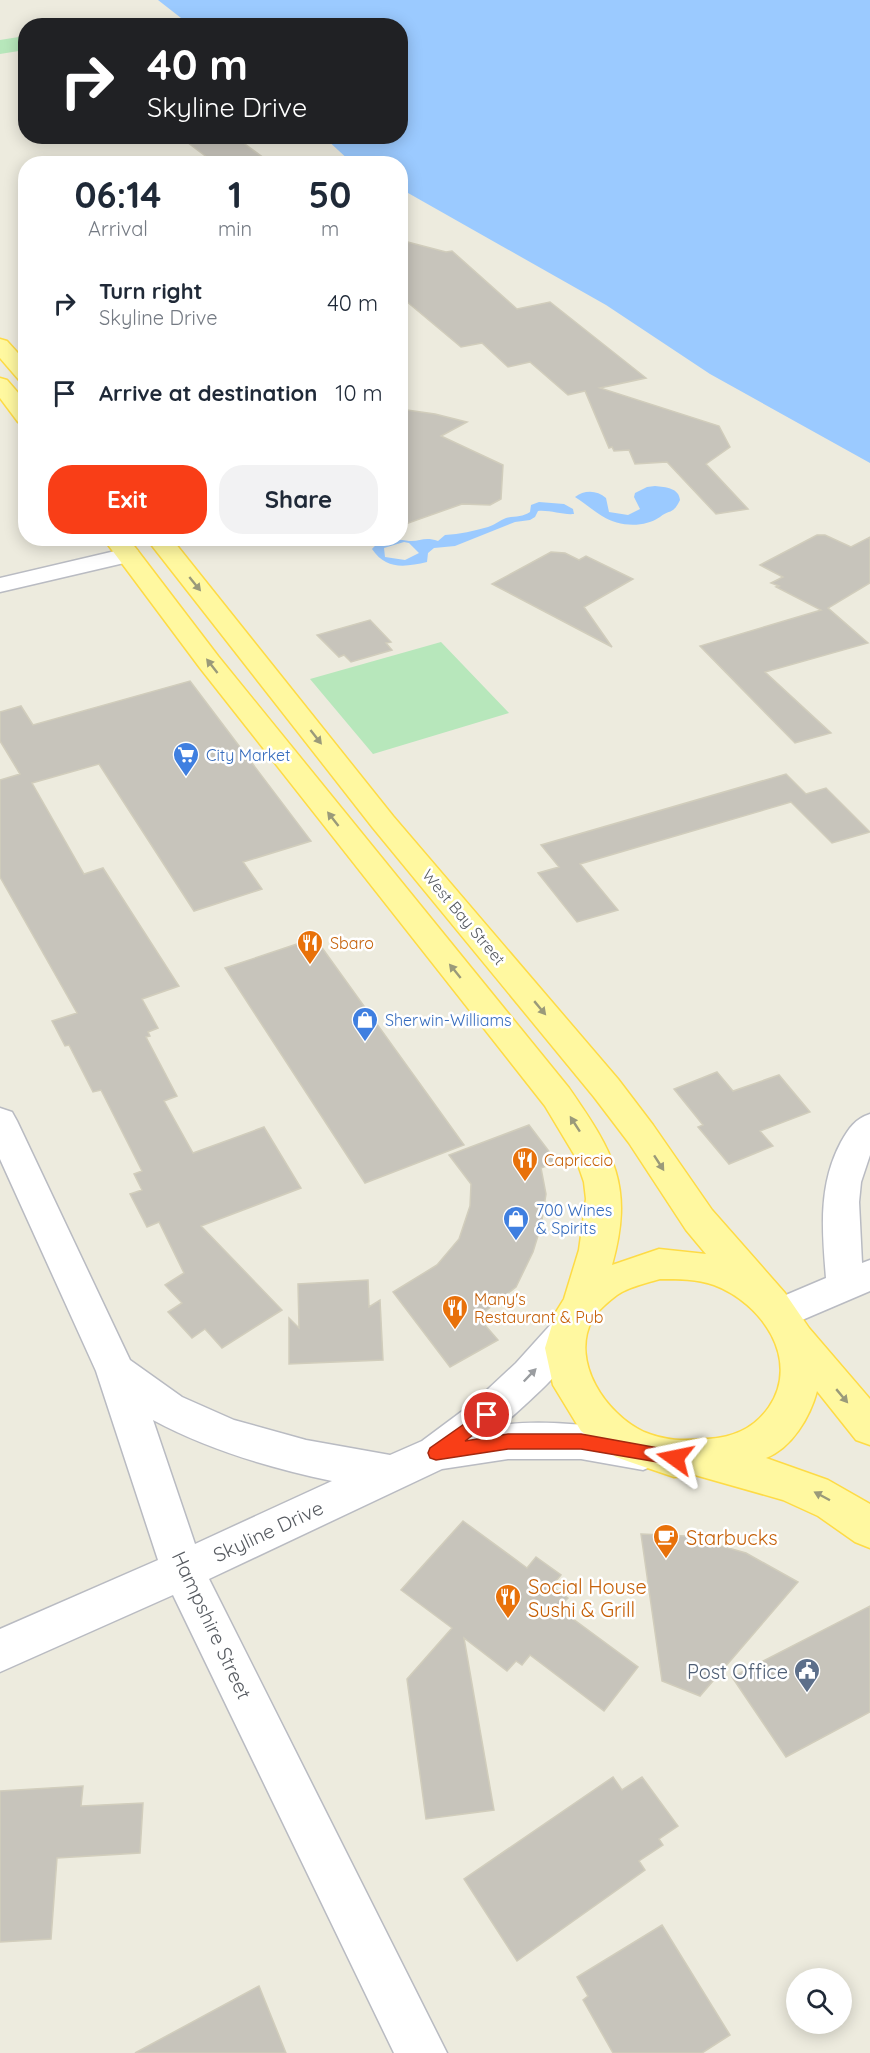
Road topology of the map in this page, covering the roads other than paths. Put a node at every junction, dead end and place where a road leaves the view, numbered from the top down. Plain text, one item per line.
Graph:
1 (0, 345) edge
2 (18, 366) edge
3 (0, 384) edge
4 (18, 407) edge
5 (164, 546) edge
6 (121, 547) edge
7 (0, 585) edge
8 (0, 1121) edge
9 (870, 1127) edge
10 (858, 1280) edge
11 (780, 1315) junction
12 (575, 1316) junction
13 (116, 1371) junction
14 (870, 1428) edge
15 (436, 1453) junction
16 (654, 1453) junction
17 (697, 1460) junction
18 (392, 1473) junction
19 (870, 1529) edge
20 (183, 1570) junction
21 (0, 1652) edge
22 (421, 2053) edge

1 - 2 main road
3 - 4 main road
5 -> 11 main road, West Bay Street
6 - 7 street
12 -> 6 main road
8 - 13 street, Hampshire Street
9 - 10 street
10 - 11 street
11 - 12 main road
11 -> 14 main road, West Bay Street
11 - 17 main road
15 -> 12 street, Skyline Drive
12 - 16 main road
13 - 18 street
13 - 20 street, Hampshire Street
15 - 16 street, Skyline Drive
15 - 18 street, Skyline Drive
16 - 17 main road
19 -> 17 main road
18 - 20 street, Skyline Drive
20 - 21 street, Skyline Drive
20 - 22 street, Hampshire Street

